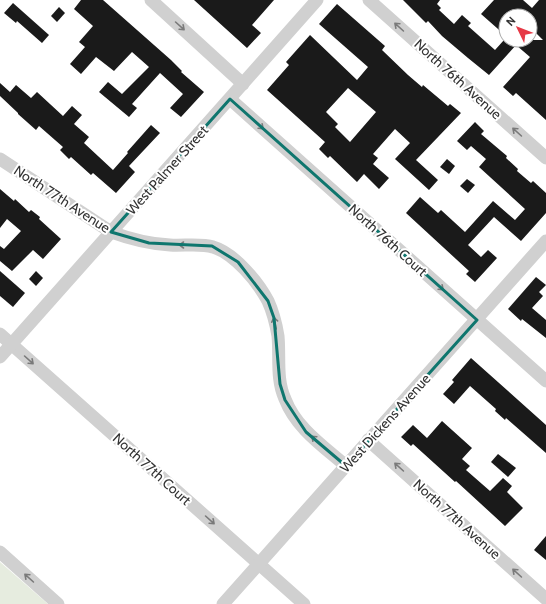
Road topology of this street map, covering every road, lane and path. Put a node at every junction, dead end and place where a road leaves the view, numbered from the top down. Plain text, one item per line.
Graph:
1 (151, 0) edge
2 (317, 0) edge
3 (369, 0) edge
4 (243, 84) junction
5 (230, 99) junction
6 (546, 158) edge
7 (0, 160) edge
8 (111, 232) junction
9 (546, 241) edge
10 (477, 320) junction
11 (0, 334) edge
12 (12, 344) junction
13 (0, 357) edge
14 (546, 381) edge
15 (368, 440) junction
16 (346, 466) junction
17 (0, 552) edge
18 (259, 564) junction
19 (546, 599) edge
20 (58, 604) edge
21 (223, 604) edge
22 (304, 604) edge

1 -> 4 street
2 - 4 street, West Palmer Street
6 -> 3 street, North 76th Avenue
4 - 5 street, West Palmer Street
5 - 8 street, West Palmer Street
5 -> 10 street, North 76th Court
7 - 8 street, North 77th Avenue
8 - 12 street, West Palmer Street
16 -> 8 street, North 77th Avenue
9 - 10 street, West Dickens Avenue
10 - 14 street, North 76th Court
10 - 15 street, West Dickens Avenue
11 - 12 street, North 77th Court
12 - 13 street, West Palmer Street
12 -> 18 street, North 77th Court
15 - 16 street, West Dickens Avenue
19 -> 15 street, North 77th Avenue
16 - 18 street, West Dickens Avenue
20 -> 17 street
18 - 21 street, West Dickens Avenue
18 - 22 street, North 77th Court

